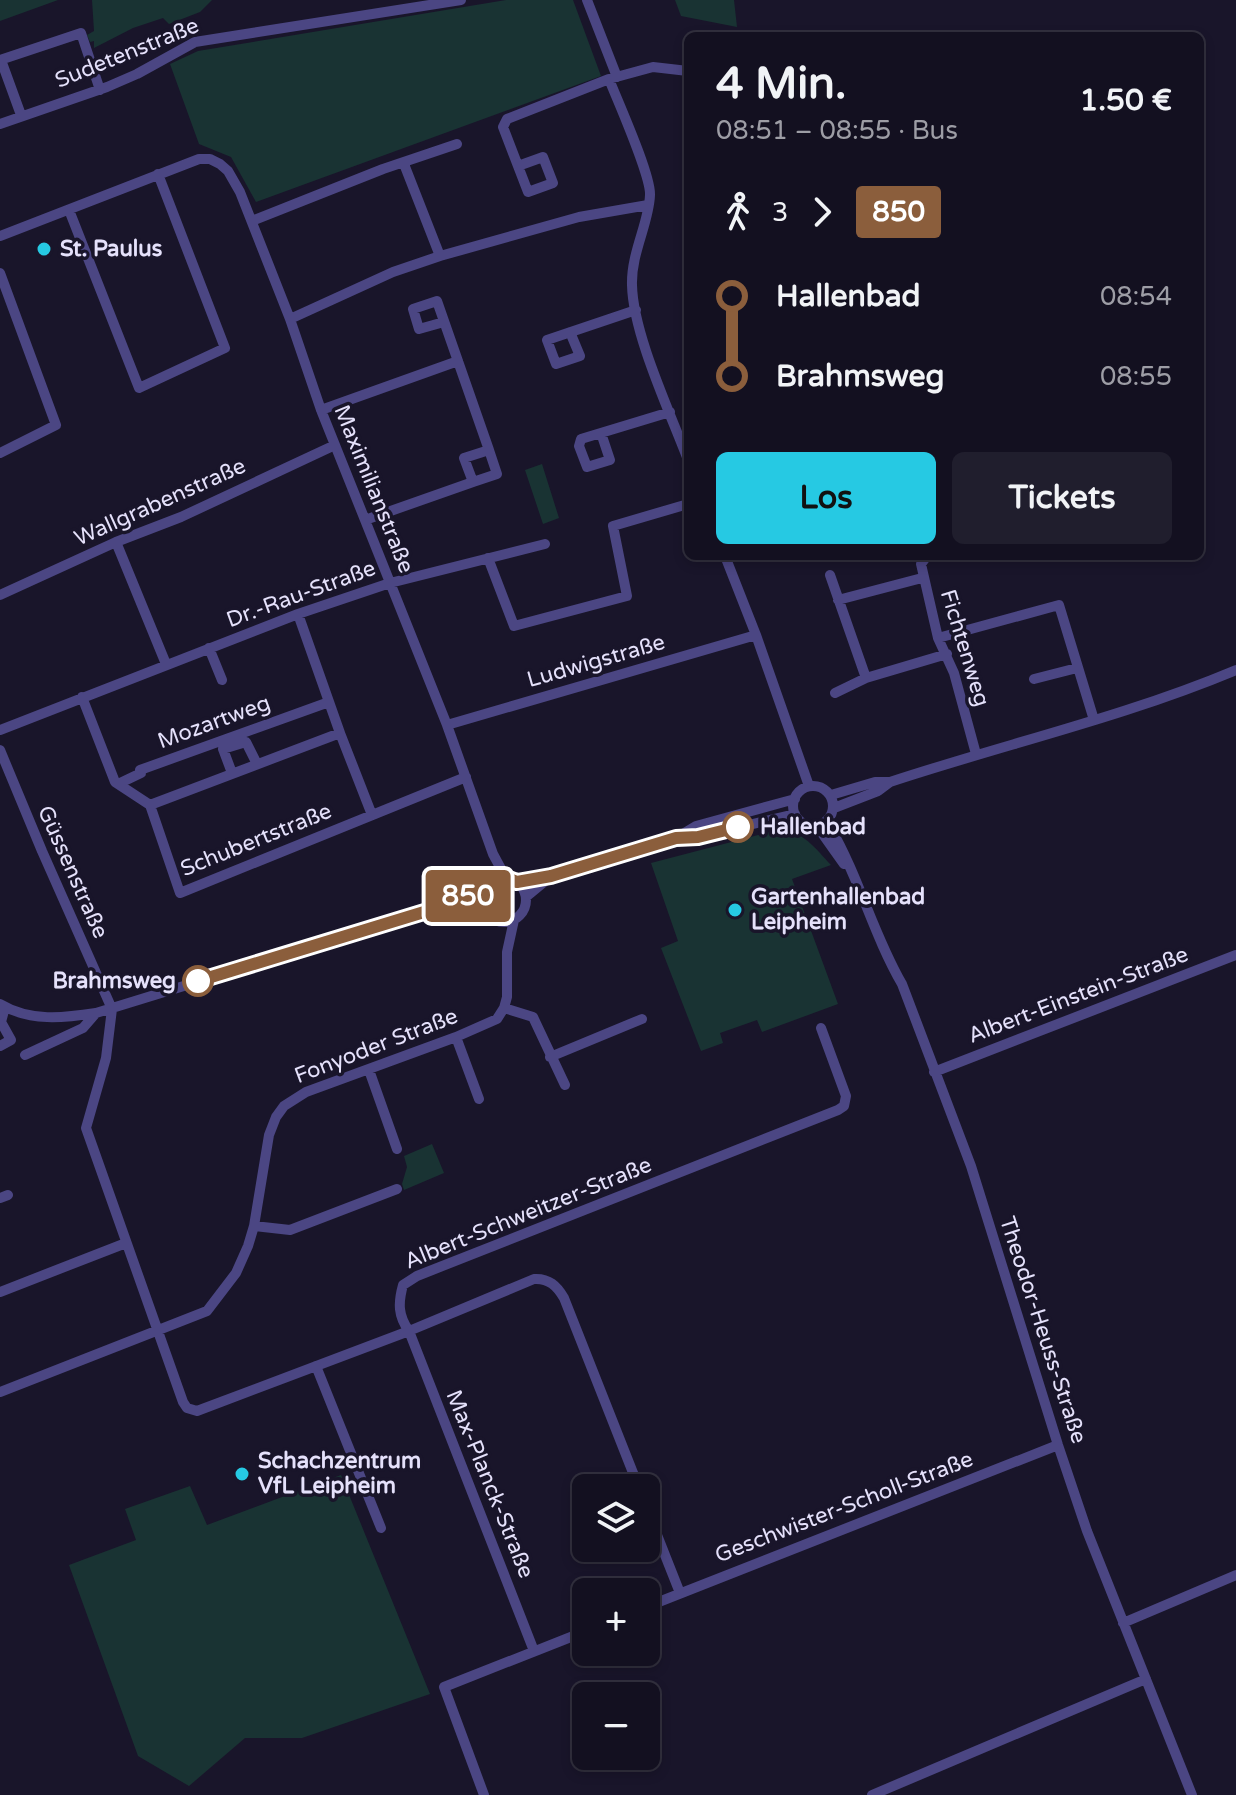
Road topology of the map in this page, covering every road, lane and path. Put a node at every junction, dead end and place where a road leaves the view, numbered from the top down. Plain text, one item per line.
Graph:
1 (461, 0) edge
2 (587, 0) edge
3 (0, 60) edge
4 (684, 71) edge
5 (613, 78) junction
6 (100, 90) junction
7 (21, 115) junction
8 (0, 124) edge
9 (457, 144) dead end
10 (404, 164) junction
11 (518, 166) dead end
12 (158, 174) junction
13 (648, 205) junction
14 (69, 210) junction
15 (252, 221) junction
16 (0, 236) edge
17 (440, 256) junction
18 (0, 273) edge
19 (636, 310) junction
20 (290, 319) junction
21 (444, 322) dead end
22 (570, 332) dead end
23 (458, 361) junction
24 (321, 410) junction
25 (670, 412) junction
26 (601, 433) dead end
27 (335, 445) junction
28 (684, 449) edge
29 (489, 450) junction
30 (0, 453) edge
31 (473, 482) junction
32 (684, 505) edge
33 (365, 520) junction
34 (116, 542) junction
35 (545, 544) dead end
36 (488, 558) junction
37 (727, 560) edge
38 (925, 560) edge
39 (830, 575) dead end
40 (922, 578) junction
41 (390, 583) junction
42 (0, 595) edge
43 (838, 600) junction
44 (298, 614) junction
45 (756, 635) junction
46 (938, 638) junction
47 (209, 648) junction
48 (947, 654) junction
49 (166, 664) junction
50 (1077, 668) junction
51 (1236, 670) edge
52 (866, 678) junction
53 (1034, 679) dead end
54 (222, 680) dead end
55 (835, 693) dead end
56 (82, 697) junction
57 (329, 702) junction
58 (1094, 720) junction
59 (447, 725) junction
60 (0, 730) edge
61 (340, 733) junction
62 (0, 750) edge
63 (976, 754) junction
64 (257, 764) junction
65 (232, 773) junction
66 (466, 777) junction
67 (890, 782) junction
68 (118, 784) junction
69 (809, 786) junction
70 (831, 795) junction
71 (795, 799) junction
72 (150, 805) junction
73 (834, 808) junction
74 (795, 814) junction
75 (372, 815) junction
76 (829, 819) junction
77 (817, 826) junction
78 (676, 838) junction
79 (551, 876) junction
80 (856, 877) junction
81 (506, 880) junction
82 (485, 890) junction
83 (526, 897) junction
84 (447, 905) junction
85 (485, 909) junction
86 (496, 920) junction
87 (514, 920) junction
88 (507, 952) junction
89 (1236, 955) edge
90 (3, 1006) edge
91 (504, 1008) junction
92 (112, 1009) junction
93 (96, 1013) junction
94 (642, 1019) dead end
95 (821, 1028) dead end
96 (456, 1037) junction
97 (0, 1046) edge
98 (25, 1055) dead end
99 (550, 1057) junction
100 (369, 1070) junction
101 (934, 1072) junction
102 (565, 1085) dead end
103 (479, 1099) dead end
104 (397, 1149) dead end
105 (397, 1189) dead end
106 (254, 1226) junction
107 (126, 1243) junction
108 (0, 1292) edge
109 (157, 1331) junction
110 (409, 1331) junction
111 (316, 1366) junction
112 (0, 1392) edge
113 (1058, 1445) junction
114 (633, 1474) edge
115 (381, 1528) dead end
116 (660, 1542) edge
117 (1236, 1575) edge
118 (680, 1593) junction
119 (660, 1601) edge
120 (1123, 1623) junction
121 (572, 1636) edge
122 (534, 1651) junction
123 (1146, 1679) junction
124 (484, 1795) edge
125 (872, 1795) edge
126 (1192, 1795) edge

1 - 6 street, Sudetenstraße
2 - 5 street
3 - 6 street
3 - 7 street
4 - 5 street
5 - 11 street
5 - 13 street
6 - 7 street, Sudetenstraße
7 - 8 street, Sudetenstraße
9 - 10 street
10 - 15 street
10 - 17 street
12 - 14 street
12 - 14 street
12 - 15 street, Maximilianstraße
13 - 17 street
13 - 19 street
14 - 16 street
15 - 20 street, Maximilianstraße
17 - 20 street
18 - 30 street
19 - 22 street
19 - 25 street
20 - 24 street, Maximilianstraße
21 - 23 street
23 - 24 street
23 - 29 street
24 - 27 street, Maximilianstraße
25 - 26 street
25 - 28 street
27 - 33 street, Maximilianstraße
27 - 34 street, Wallgrabenstraße
29 - 31 street
29 - 31 street
31 - 33 street
32 - 36 street
33 - 41 street, Maximilianstraße
34 - 42 street, Wallgrabenstraße
34 - 49 street
35 - 36 street, Dr.-Rau-Straße
36 - 41 street, Dr.-Rau-Straße
37 - 45 street
38 - 40 street, Fichtenweg
39 - 43 street
40 - 43 street
40 - 46 street, Fichtenweg
41 - 44 street, Dr.-Rau-Straße
41 - 59 street, Maximilianstraße
43 - 52 street
44 - 47 street, Dr.-Rau-Straße
44 - 57 street
45 - 59 street, Ludwigstraße
45 - 69 street
46 - 48 street, Fichtenweg
46 - 50 street
47 - 49 street, Dr.-Rau-Straße
47 - 54 street, Dr.-Rau-Straße
48 - 52 street
48 - 63 street, Fichtenweg
49 - 56 street, Dr.-Rau-Straße
50 - 53 street
50 - 58 street
51 - 58 street
52 - 55 street
56 - 60 street, Dr.-Rau-Straße
56 - 68 street
57 - 61 street
57 - 68 street, Mozartweg
58 - 63 street
59 - 66 street, Maximilianstraße
61 - 64 street
61 - 75 street
62 - 92 street, Güssenstraße
63 - 67 street
64 - 65 street
64 - 65 street
65 - 72 street
66 - 75 street, Schubertstraße
66 - 81 street, Maximilianstraße
67 - 70 street
67 - 73 street
68 - 72 street
69 - 70 street
69 - 71 street
70 - 73 street
71 - 74 street
71 - 78 street
72 - 75 street, Schubertstraße
73 - 76 street
74 - 77 street
74 - 78 street
76 - 77 street
76 - 80 street, Theodor-Heuss-Straße
77 - 80 street, Theodor-Heuss-Straße
78 - 79 street
79 - 81 street
79 - 83 street
80 - 101 street, Theodor-Heuss-Straße
81 - 82 street
81 - 83 street
82 - 84 street
82 - 85 street
83 - 87 street
84 - 85 street
84 - 92 street
85 - 86 street
86 - 87 street
86 - 88 street
87 - 88 street
88 - 91 street
89 - 101 street, Albert-Einstein-Straße
90 - 93 street
90 - 97 street
91 - 96 street, Fonyoder Straße
91 - 99 street
92 - 93 street
92 - 107 street
93 - 98 street
94 - 99 street
95 - 110 street, Albert-Schweitzer-Straße
96 - 100 street, Fonyoder Straße
96 - 103 street
99 - 102 street
100 - 104 street
100 - 106 street, Fonyoder Straße
101 - 113 street, Theodor-Heuss-Straße
105 - 106 street
106 - 109 street, Fonyoder Straße
107 - 108 street
107 - 109 street
109 - 111 street
109 - 112 street, Fonyoder Straße
110 - 111 street
110 - 114 street
110 - 122 street, Max-Planck-Straße
111 - 115 street
113 - 118 street, Geschwister-Scholl-Straße
113 - 120 street, Theodor-Heuss-Straße
116 - 118 street
117 - 120 street
118 - 119 street, Geschwister-Scholl-Straße
120 - 123 street, Theodor-Heuss-Straße
121 - 122 street
122 - 124 street
123 - 125 street
123 - 126 street, Theodor-Heuss-Straße

